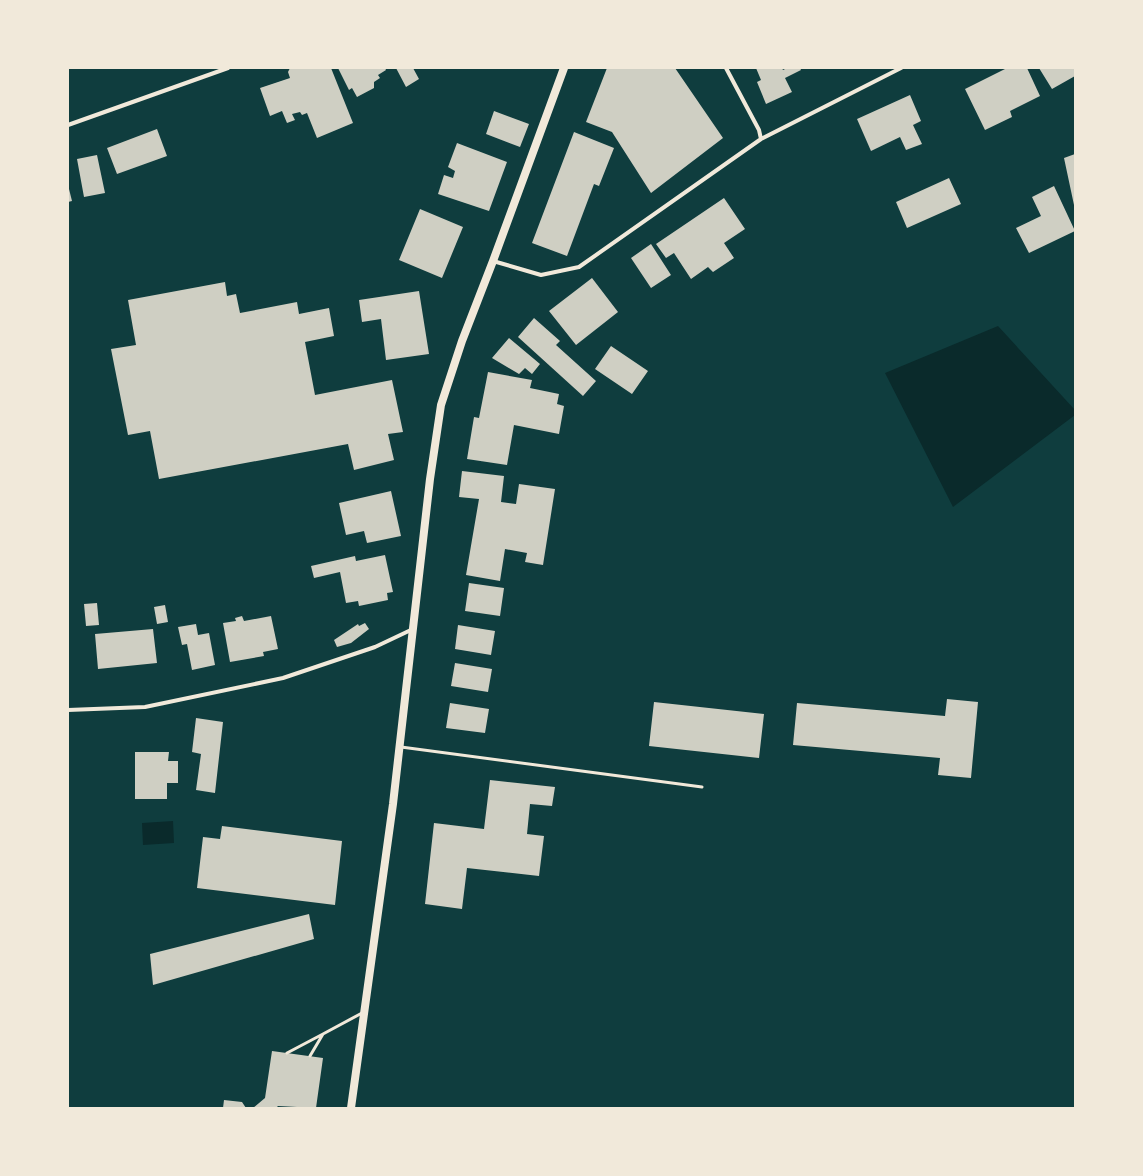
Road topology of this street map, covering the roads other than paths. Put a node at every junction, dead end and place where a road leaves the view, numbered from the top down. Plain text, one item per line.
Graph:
1 (228, 68) edge
2 (564, 68) edge
3 (726, 68) edge
4 (901, 68) edge
5 (68, 125) edge
6 (761, 139) junction
7 (493, 261) junction
8 (413, 629) junction
9 (68, 710) edge
10 (400, 747) junction
11 (702, 787) dead end
12 (364, 1012) junction
13 (323, 1034) junction
14 (287, 1053) dead end
15 (310, 1056) dead end
16 (351, 1108) edge

1 - 5 street
2 - 7 main road
3 - 6 street
4 - 6 street
6 - 7 street
7 - 8 main road
8 - 9 street
8 - 10 main road
10 - 11 lane
10 - 12 main road
12 - 13 lane
12 - 16 main road
13 - 14 lane
13 - 15 lane

